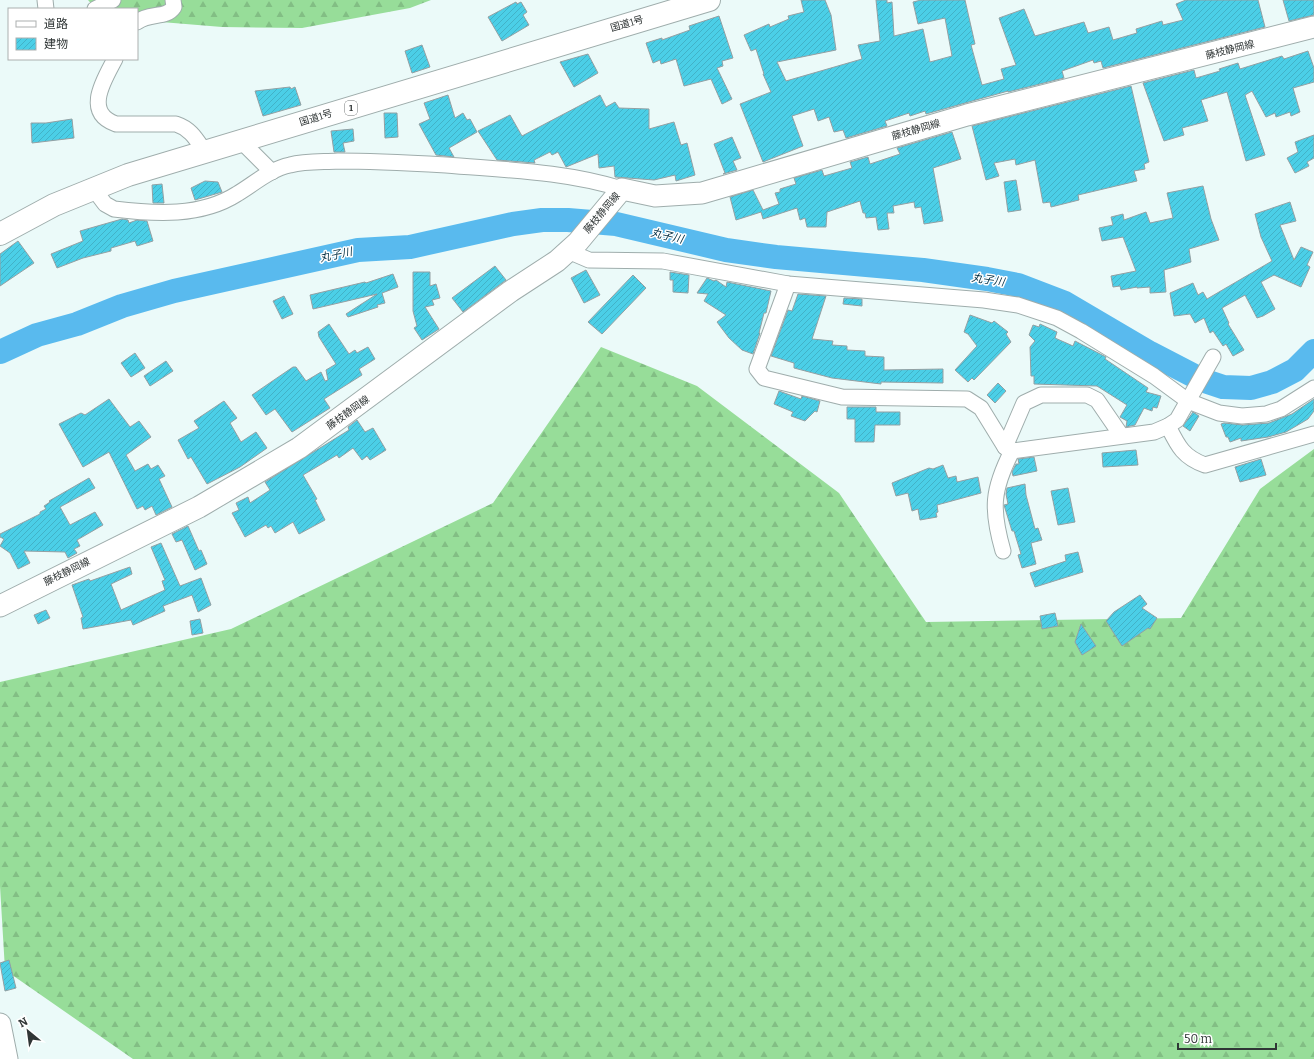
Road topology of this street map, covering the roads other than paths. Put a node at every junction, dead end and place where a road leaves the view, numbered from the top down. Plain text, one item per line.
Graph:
1 (113, 0) edge
2 (173, 0) edge
3 (709, 0) edge
4 (97, 8) edge
5 (138, 21) edge
6 (1314, 27) edge
7 (115, 60) edge
8 (241, 141) junction
9 (205, 152) junction
10 (272, 172) junction
11 (93, 188) junction
12 (616, 197) junction
13 (0, 234) edge
14 (573, 247) junction
15 (788, 284) junction
16 (1211, 360) dead end
17 (1314, 388) edge
18 (1189, 400) junction
19 (1168, 426) junction
20 (1314, 434) edge
21 (1121, 435) junction
22 (1009, 449) junction
23 (1003, 551) dead end
24 (0, 606) edge
25 (0, 1024) edge
26 (7, 1059) edge

1 - 4 street
2 - 5 street
3 - 8 highway, 国道1号 / 1
6 - 12 main road, 藤枝静岡線
7 - 9 street
8 - 9 highway, 国道1号 / 1
8 - 10 street
9 - 11 highway, 国道1号 / 1
10 - 11 street
10 - 12 street
11 - 13 highway, 国道1号 / 1
12 - 14 main road, 藤枝静岡線
14 - 15 street
14 - 24 main road, 藤枝静岡線
15 - 18 street
15 - 22 street
16 - 18 street
17 - 18 street
18 - 19 street
19 - 20 street
19 - 21 street
21 - 22 street
21 - 22 street
22 - 23 street
25 - 26 main road

